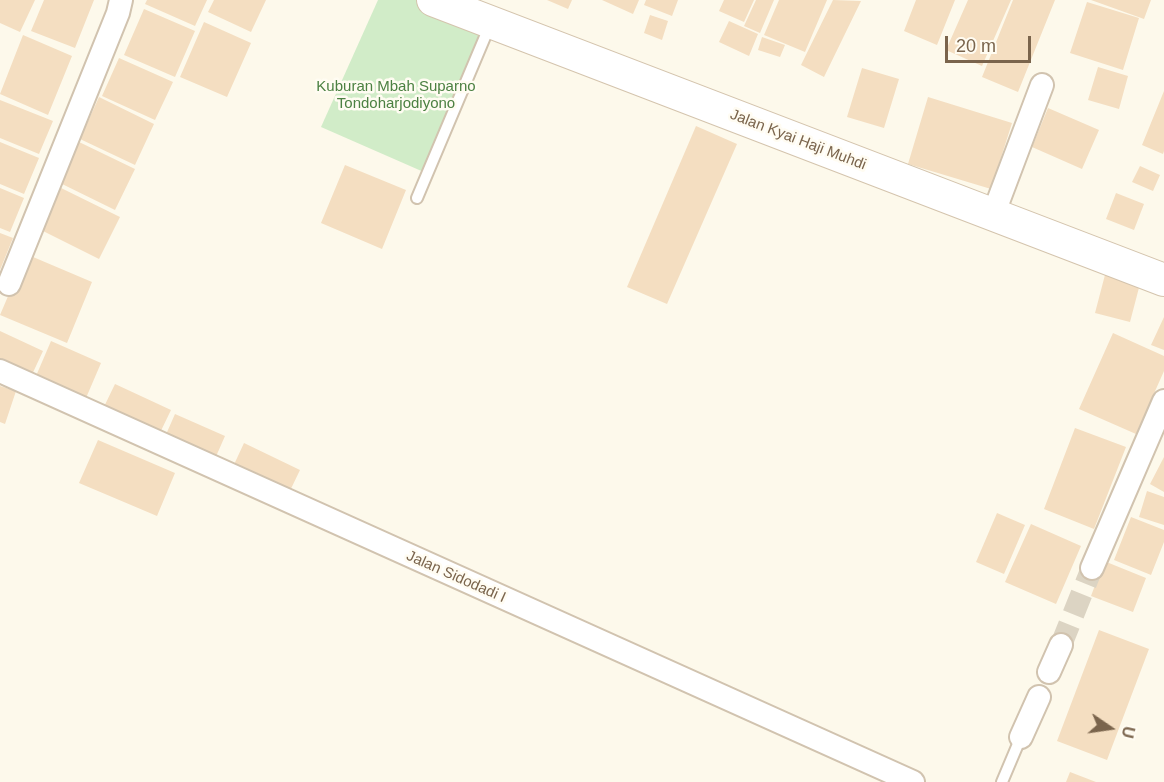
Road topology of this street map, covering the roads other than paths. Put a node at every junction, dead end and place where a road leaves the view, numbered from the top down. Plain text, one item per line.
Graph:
1 (121, 0) edge
2 (433, 0) edge
3 (491, 22) junction
4 (1042, 86) dead end
5 (417, 198) dead end
6 (993, 215) junction
7 (1164, 280) edge
8 (9, 284) dead end
9 (0, 371) edge
10 (1164, 401) edge
11 (1092, 568) tunnel mouth
12 (1061, 645) tunnel mouth
13 (1049, 672) dead end
14 (1039, 697) dead end
15 (1021, 737) joint
16 (913, 782) edge
17 (1002, 782) edge

1 - 8 street
2 - 3 street, Jalan Kyai Haji Muhdi
3 - 5 lane
3 - 6 street, Jalan Kyai Haji Muhdi
4 - 6 street
6 - 7 street, Jalan Kyai Haji Muhdi
9 - 16 street, Jalan Sidodadi I
10 - 11 street
12 - 13 street
14 - 15 street
15 - 17 lane

